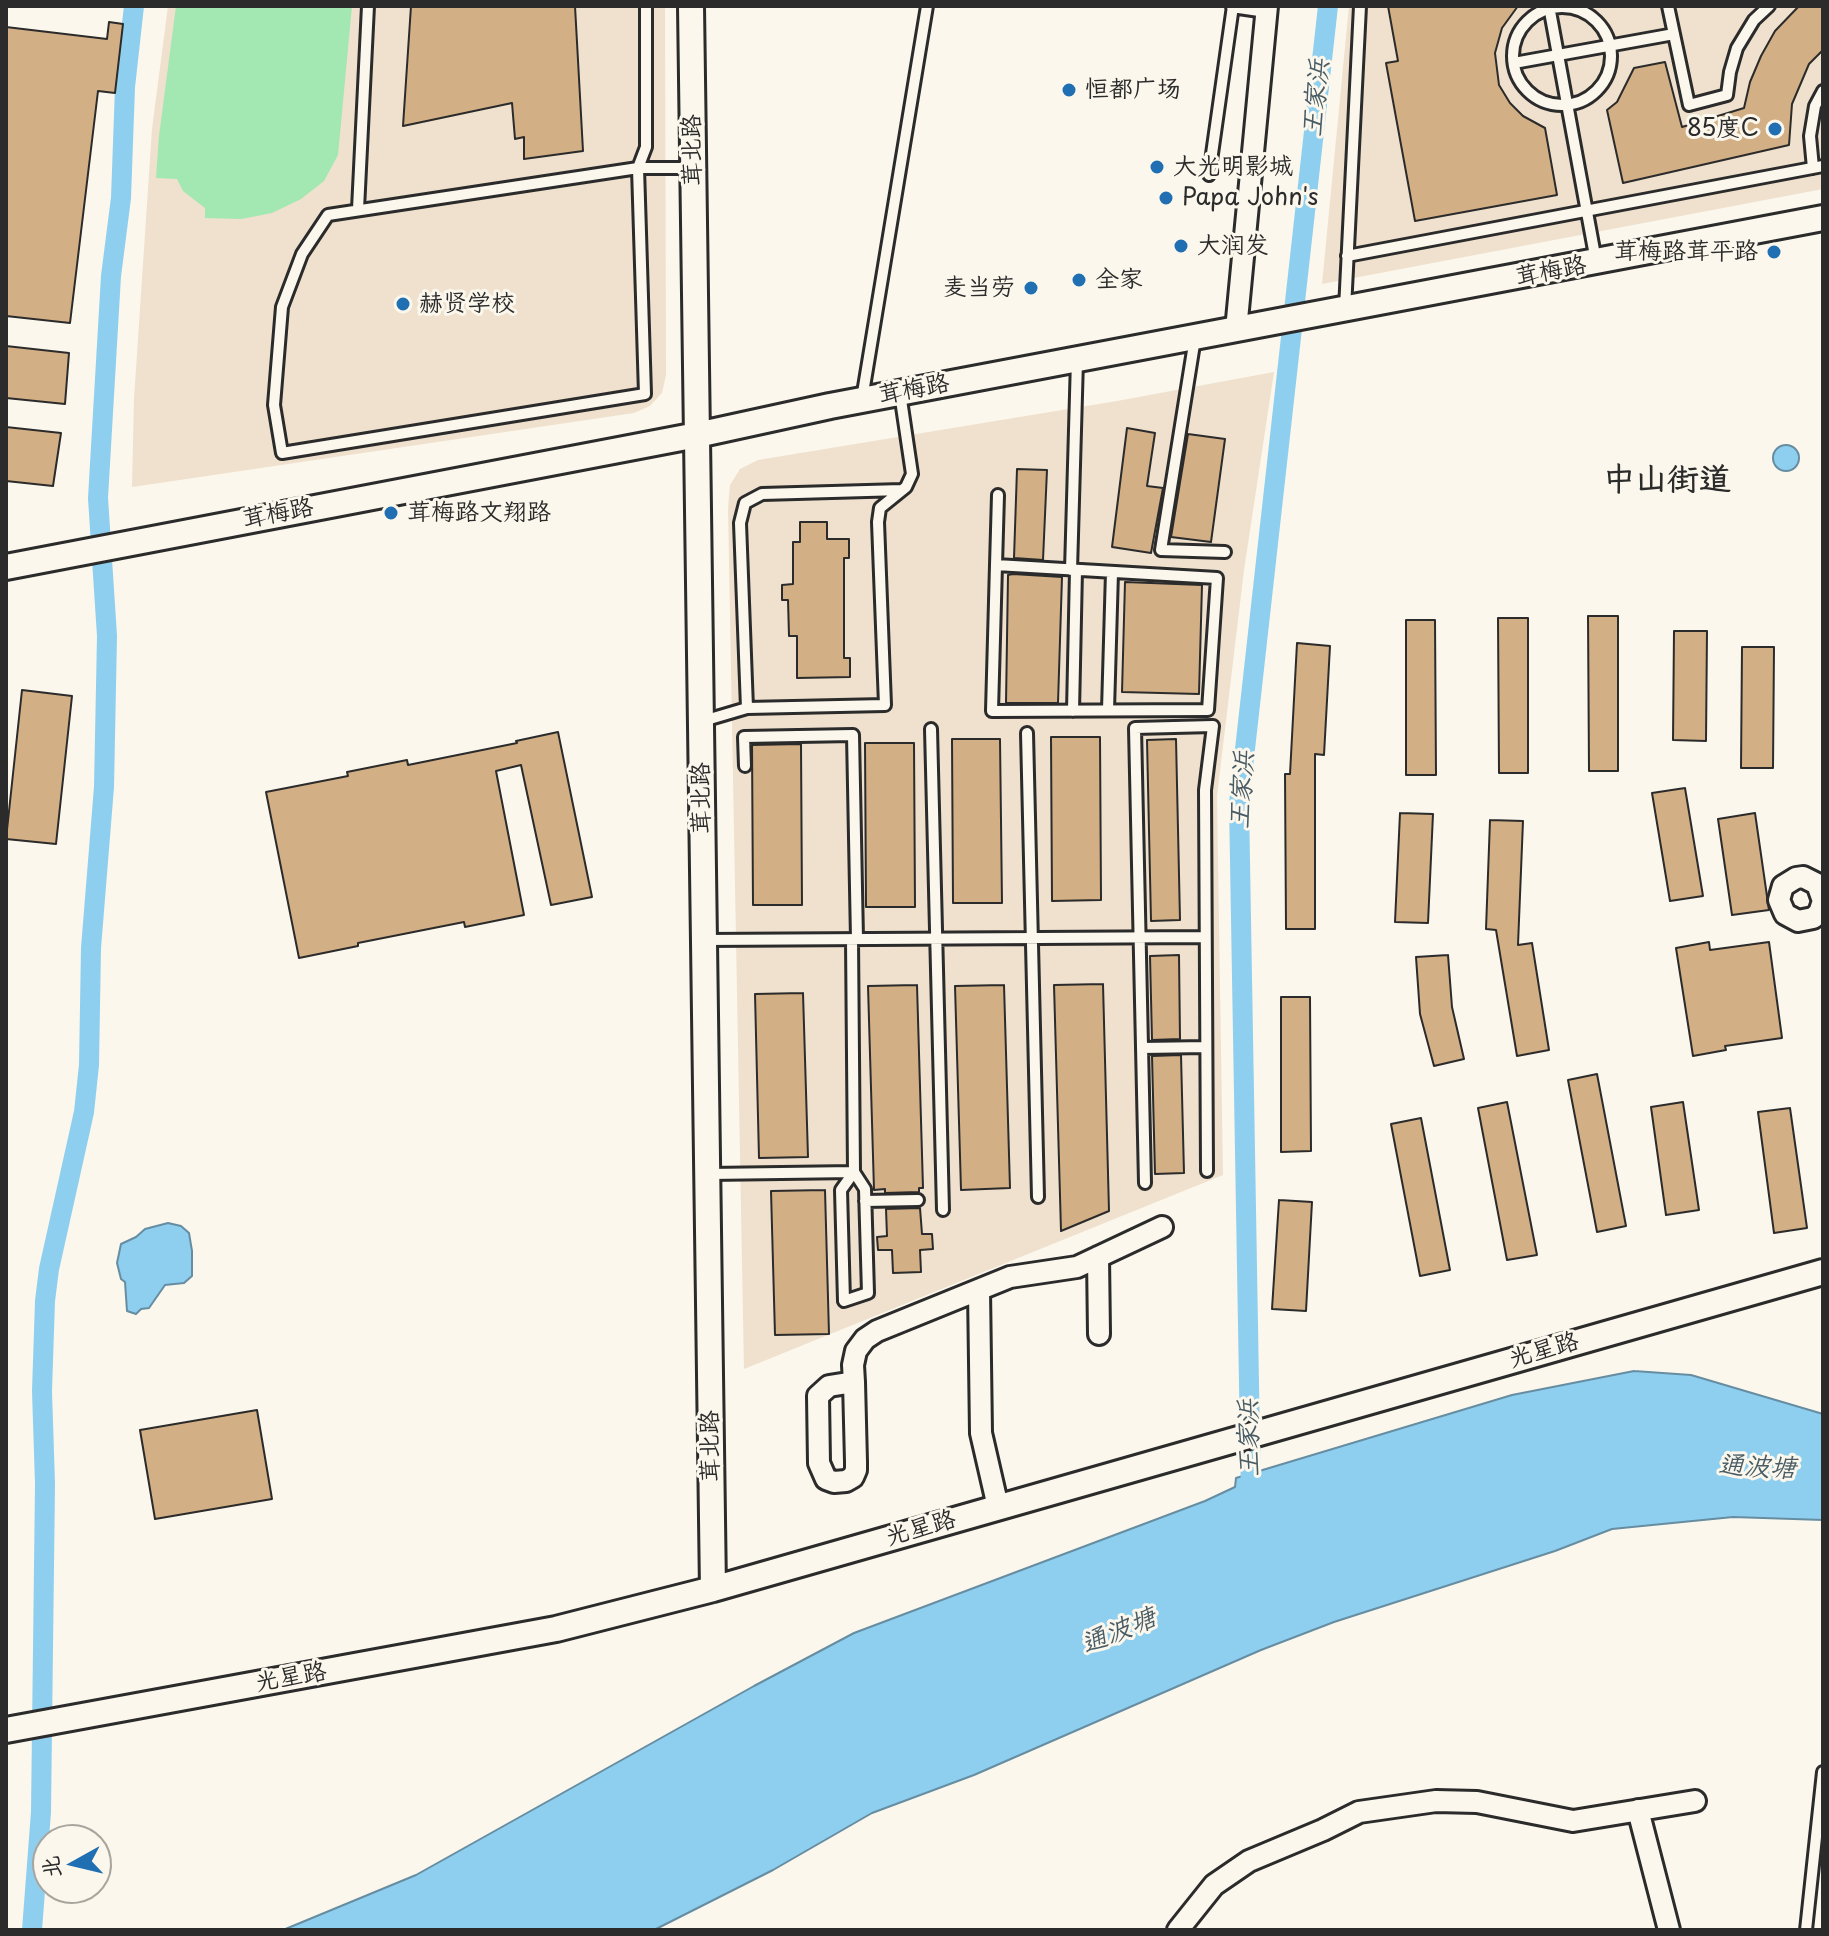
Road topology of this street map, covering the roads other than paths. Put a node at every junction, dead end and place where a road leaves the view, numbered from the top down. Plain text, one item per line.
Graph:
1 (368, 6) edge
2 (646, 6) edge
3 (691, 6) edge
4 (927, 6) edge
5 (1232, 6) edge
6 (1360, 6) edge
7 (1668, 6) edge
8 (1769, 6) edge
9 (1550, 7) edge
10 (1266, 9) edge
11 (1674, 34) junction
12 (1610, 46) junction
13 (1558, 55) junction
14 (1514, 63) junction
15 (1823, 91) edge
16 (1567, 105) junction
17 (1818, 167) edge
18 (638, 168) junction
19 (693, 168) junction
20 (1209, 175) dead end
21 (358, 209) junction
22 (1587, 211) junction
23 (1823, 218) edge
24 (1347, 256) junction
25 (1597, 263) junction
26 (1339, 312) junction
27 (1236, 330) junction
28 (1195, 338) junction
29 (1077, 360) junction
30 (900, 393) junction
31 (861, 400) junction
32 (697, 435) junction
33 (902, 490) junction
34 (998, 495) dead end
35 (1225, 552) dead end
36 (996, 565) junction
37 (6, 567) edge
38 (1073, 570) junction
39 (1112, 572) junction
40 (747, 708) junction
41 (1108, 710) junction
42 (1073, 711) junction
43 (701, 722) junction
44 (931, 729) dead end
45 (1027, 733) dead end
46 (745, 766) dead end
47 (1140, 937) junction
48 (1205, 937) junction
49 (1032, 938) junction
50 (854, 939) junction
51 (936, 939) junction
52 (704, 940) junction
53 (1206, 1047) junction
54 (1142, 1048) junction
55 (1207, 1171) dead end
56 (854, 1172) junction
57 (707, 1174) junction
58 (1145, 1183) dead end
59 (1038, 1197) dead end
60 (918, 1200) dead end
61 (865, 1201) junction
62 (943, 1210) dead end
63 (1162, 1227) dead end
64 (1098, 1257) junction
65 (1823, 1272) edge
66 (979, 1290) junction
67 (1099, 1334) dead end
68 (854, 1382) dead end
69 (998, 1507) junction
70 (713, 1589) junction
71 (30, 1726) edge
72 (1823, 1772) edge
73 (1695, 1801) dead end
74 (1638, 1810) junction
75 (1178, 1930) edge
76 (1669, 1930) edge
77 (1806, 1930) edge

1 - 21 lane
2 - 18 lane
3 - 19 street, 茸北路
4 - 31 lane
5 - 10 lane
5 - 20 lane
6 - 24 lane
7 - 11 lane
8 - 11 lane
9 - 12 lane
9 - 13 lane
9 - 14 lane
10 - 27 street
11 - 12 lane
12 - 13 lane
12 - 16 lane
13 - 14 lane
13 - 16 lane
14 - 16 lane
15 - 17 lane
16 - 22 lane
17 - 22 lane
18 - 19 lane
18 - 21 lane
18 - 21 lane
19 - 32 street, 茸北路
22 - 24 lane
22 - 25 lane
23 - 25 street, 茸梅路
24 - 26 lane
25 - 26 street, 茸梅路
26 - 27 street, 茸梅路
27 - 28 street, 茸梅路
28 - 29 street, 茸梅路
28 - 35 lane
29 - 30 street, 茸梅路
29 - 38 lane
30 - 31 street, 茸梅路
30 - 33 lane
31 - 32 street, 茸梅路
32 - 37 street, 茸梅路
32 - 43 street, 茸北路
33 - 40 lane
33 - 40 lane
34 - 36 lane
36 - 38 lane
36 - 42 lane
38 - 39 lane
38 - 42 lane
39 - 41 lane
39 - 41 lane
40 - 43 lane
41 - 42 lane
43 - 52 street, 茸北路
44 - 51 lane
45 - 49 lane
46 - 50 lane
47 - 48 lane
47 - 48 lane
47 - 49 lane
47 - 54 lane
48 - 53 lane
49 - 51 lane
49 - 59 lane
50 - 51 lane
50 - 52 lane
50 - 56 lane
51 - 62 lane
52 - 57 street, 茸北路
53 - 54 lane
53 - 55 lane
54 - 58 lane
56 - 57 lane
56 - 61 lane
56 - 61 lane
57 - 70 street, 茸北路
60 - 61 lane
63 - 64 street
64 - 66 street
64 - 67 street
65 - 69 street, 光星路
66 - 68 street
66 - 69 street
69 - 70 street, 光星路
70 - 71 street, 光星路
72 - 77 lane
73 - 74 street
74 - 75 street
74 - 76 street

